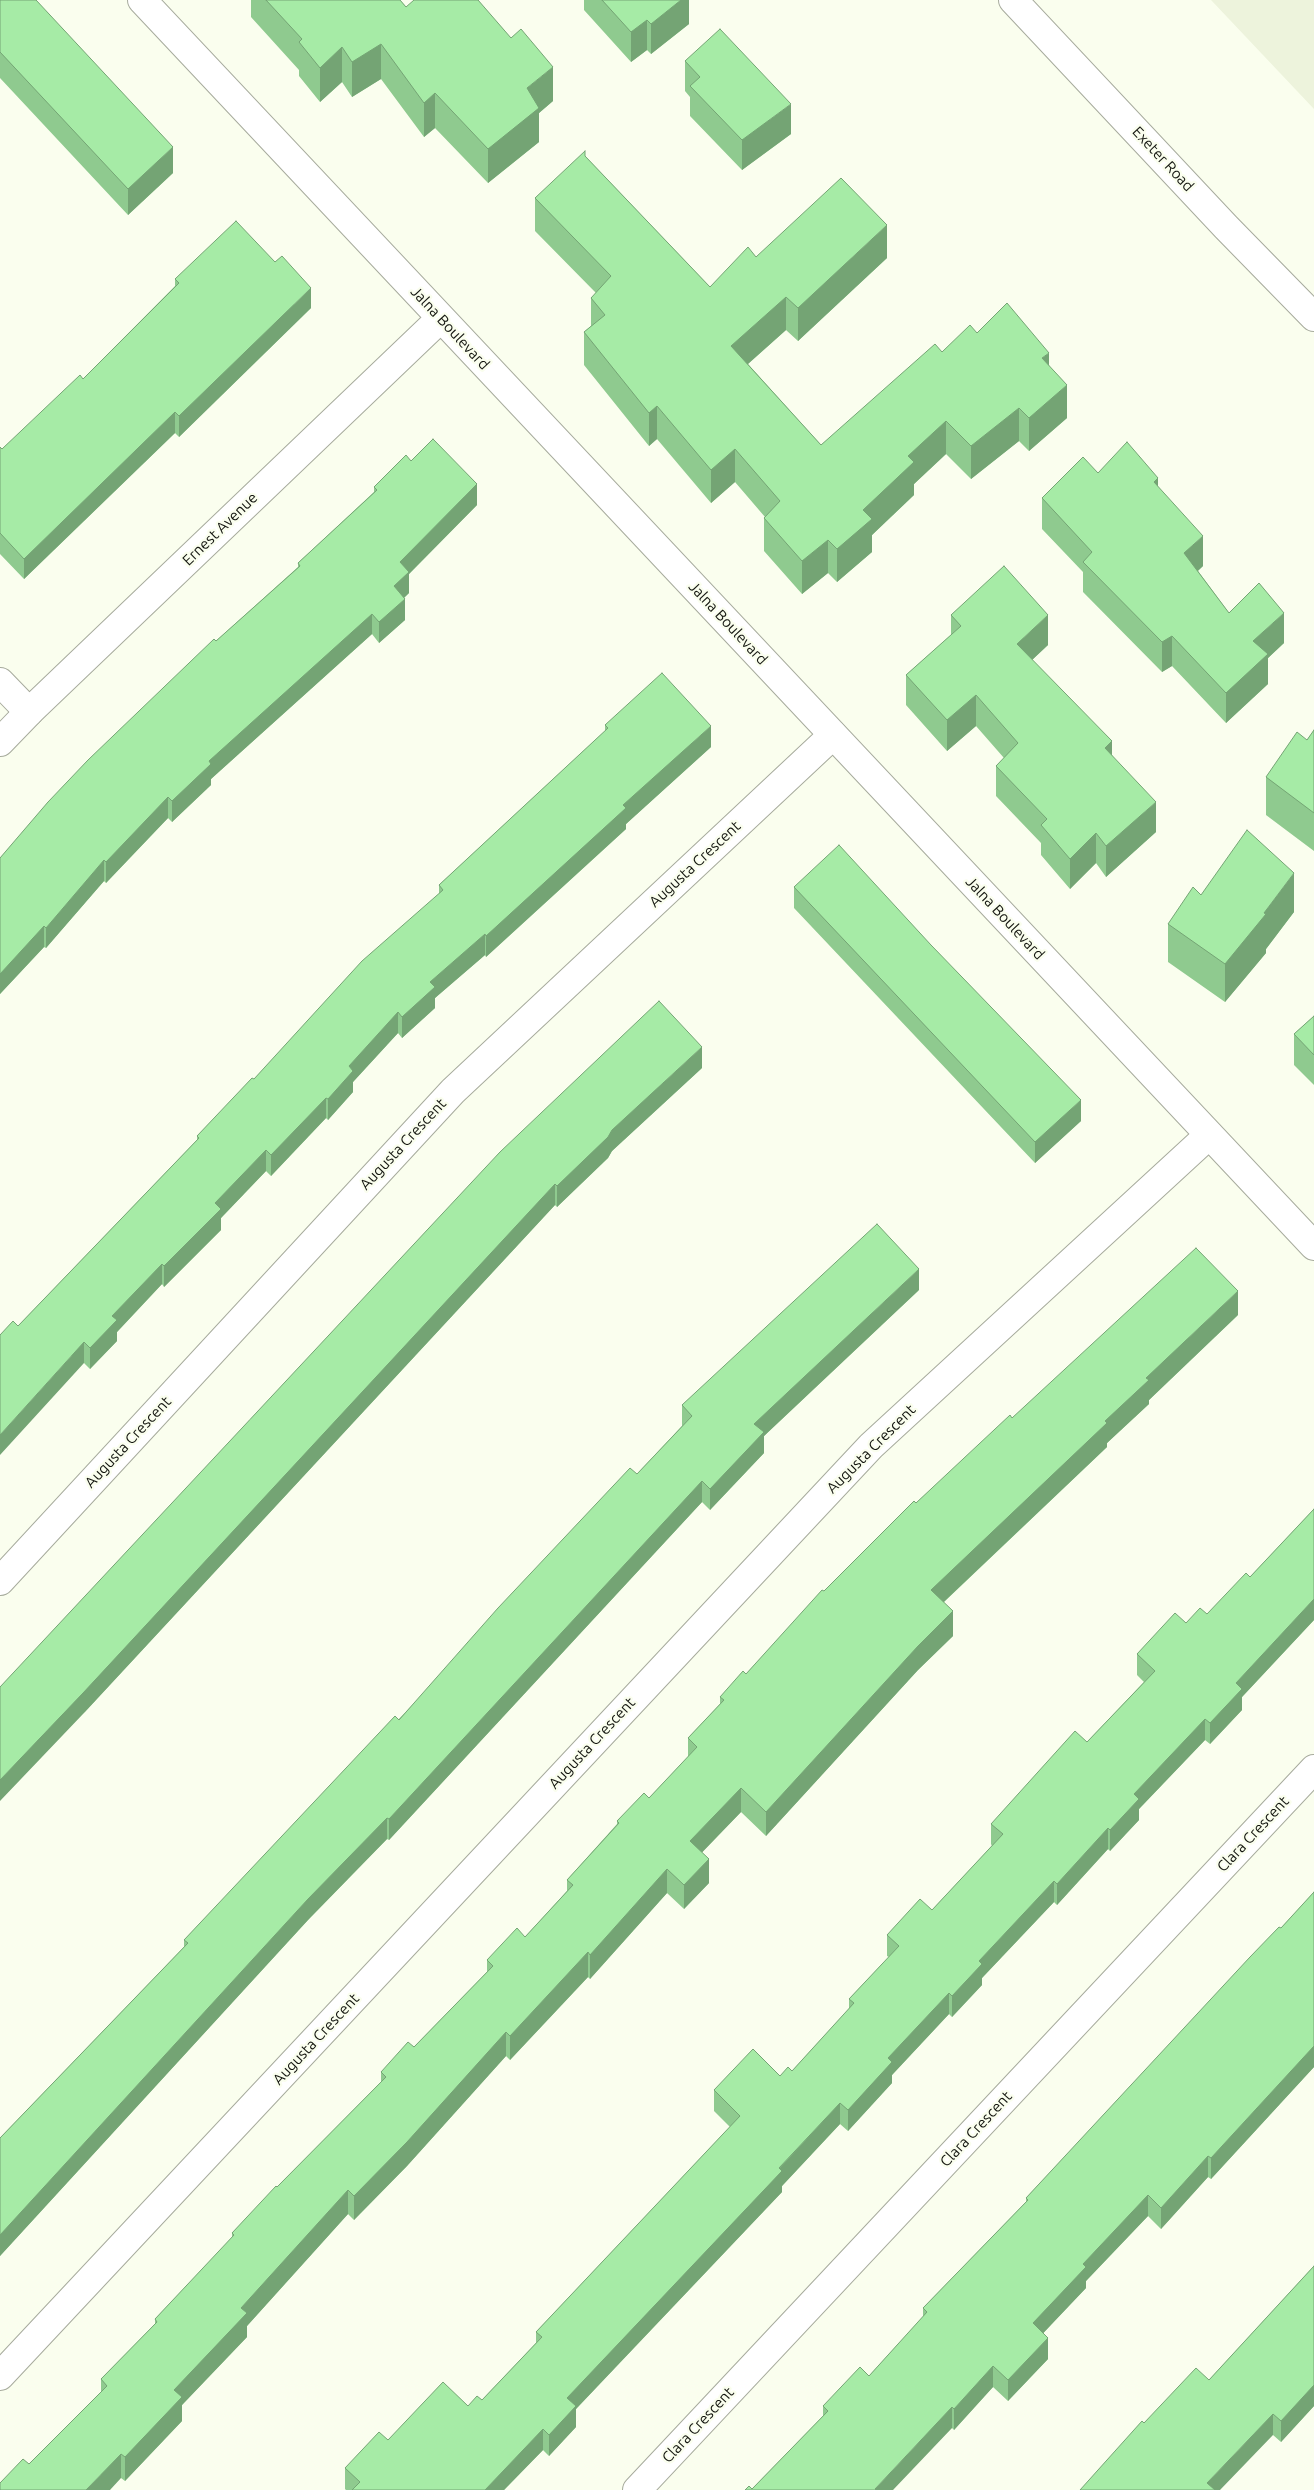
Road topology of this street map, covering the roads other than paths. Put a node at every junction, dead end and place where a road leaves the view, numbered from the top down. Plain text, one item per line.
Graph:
1 (142, 0) edge
2 (1013, 0) edge
3 (1314, 317) edge
4 (441, 318) junction
5 (0, 682) edge
6 (29, 712) junction
7 (833, 735) junction
8 (0, 742) edge
9 (1209, 1135) junction
10 (1314, 1246) edge
11 (0, 1581) edge
12 (1314, 1769) edge
13 (0, 2376) edge
14 (637, 2490) edge

1 - 4 street, Jalna Boulevard
2 - 3 street, Exeter Road
4 - 6 street, Ernest Avenue
4 - 7 street, Jalna Boulevard
5 - 6 street
6 - 8 street, Ernest Avenue
7 - 9 street, Jalna Boulevard
7 - 11 street, Augusta Crescent
9 - 10 street, Jalna Boulevard
9 - 13 street, Augusta Crescent
12 - 14 street, Clara Crescent

